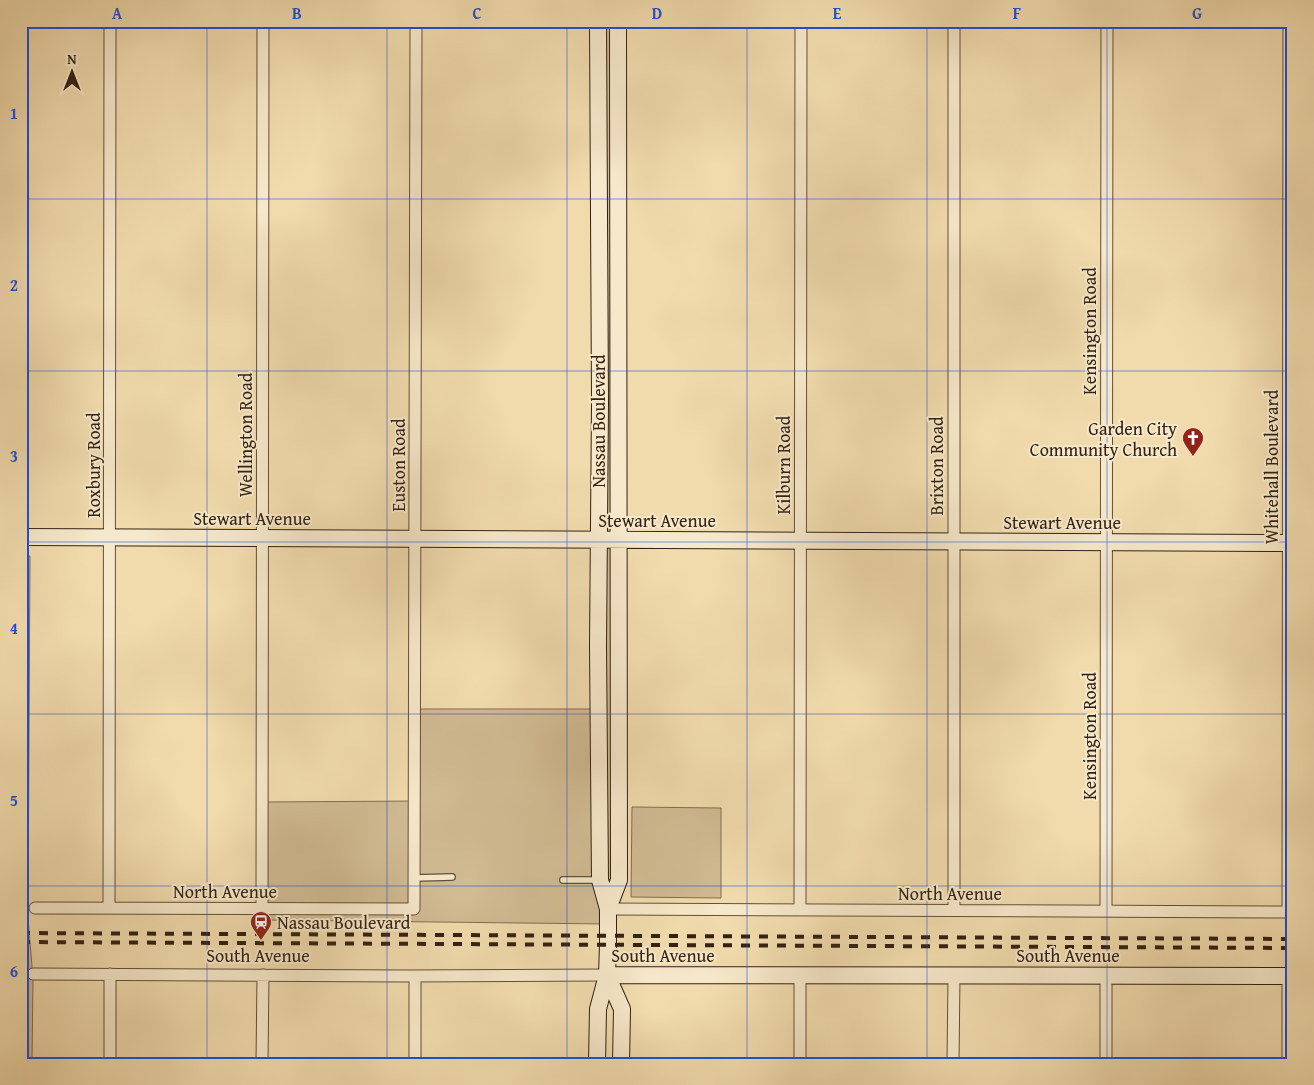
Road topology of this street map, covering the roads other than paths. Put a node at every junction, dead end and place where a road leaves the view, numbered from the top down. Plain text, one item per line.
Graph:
1 (110, 21) edge
2 (263, 21) edge
3 (416, 21) edge
4 (598, 21) edge
5 (618, 21) edge
6 (801, 21) edge
7 (954, 21) edge
8 (1107, 21) edge
9 (1288, 21) edge
10 (21, 537) edge
11 (110, 537) junction
12 (263, 538) junction
13 (416, 539) junction
14 (600, 540) junction
15 (618, 540) junction
16 (801, 541) junction
17 (954, 541) junction
18 (1107, 542) junction
19 (1291, 543) edge
20 (452, 877) dead end
21 (414, 878) junction
22 (563, 880) dead end
23 (600, 880) junction
24 (619, 880) junction
25 (36, 908) dead end
26 (109, 908) junction
27 (262, 909) junction
28 (414, 909) joint
29 (608, 909) junction
30 (800, 910) junction
31 (954, 910) junction
32 (1106, 911) junction
33 (1290, 912) edge
34 (33, 974) dead end
35 (110, 974) junction
36 (263, 975) junction
37 (607, 975) junction
38 (800, 975) junction
39 (954, 975) junction
40 (416, 976) junction
41 (1106, 976) junction
42 (1290, 976) edge
43 (21, 1050) edge
44 (22, 1064) edge
45 (110, 1064) edge
46 (262, 1064) edge
47 (415, 1064) edge
48 (597, 1064) edge
49 (621, 1064) edge
50 (800, 1064) edge
51 (953, 1064) edge
52 (1106, 1064) edge
53 (1288, 1064) edge

1 - 11 street, Roxbury Road
2 - 12 street, Wellington Road
3 - 13 street, Euston Road
4 - 14 main road, Nassau Boulevard
5 - 15 main road, Nassau Boulevard
6 - 16 street, Kilburn Road
7 - 17 street, Brixton Road
8 - 18 street, Kensington Road
9 - 19 street, Whitehall Boulevard
10 - 11 main road, Stewart Avenue
11 - 12 main road, Stewart Avenue
11 - 26 street, Roxbury Road
12 - 13 main road, Stewart Avenue
12 - 27 street, Wellington Road
13 - 14 main road, Stewart Avenue
13 - 21 street, Euston Road
14 - 15 main road, Stewart Avenue
14 - 23 main road, Nassau Boulevard
15 - 16 main road, Stewart Avenue
15 - 24 main road, Nassau Boulevard
16 - 17 main road, Stewart Avenue
16 - 30 street, Kilburn Road
17 - 18 main road, Stewart Avenue
17 - 31 street, Brixton Road
18 - 19 main road, Stewart Avenue
18 - 32 street, Kensington Road
19 - 33 street, Whitehall Boulevard
20 - 21 lane
21 - 28 street, Euston Road
22 - 23 lane
23 - 24 lane
23 - 29 main road, Nassau Boulevard
24 - 29 main road, Nassau Boulevard
25 - 26 street, North Avenue
26 - 27 street, North Avenue
27 - 28 street, North Avenue
29 - 30 street, North Avenue
29 - 37 main road, Nassau Boulevard
30 - 31 street, North Avenue
31 - 32 street, North Avenue
32 - 33 street, North Avenue
34 - 35 street, South Avenue
35 - 36 street, South Avenue
35 - 45 street
36 - 40 street, South Avenue
36 - 46 street
37 - 38 main road, South Avenue
37 - 40 street, South Avenue
37 - 48 main road, Nassau Boulevard
37 - 49 main road, Nassau Boulevard
38 - 39 main road, South Avenue
38 - 50 street
39 - 41 main road, South Avenue
39 - 51 street
40 - 47 street
41 - 42 main road, South Avenue
41 - 52 street
42 - 53 street
43 - 44 lane

